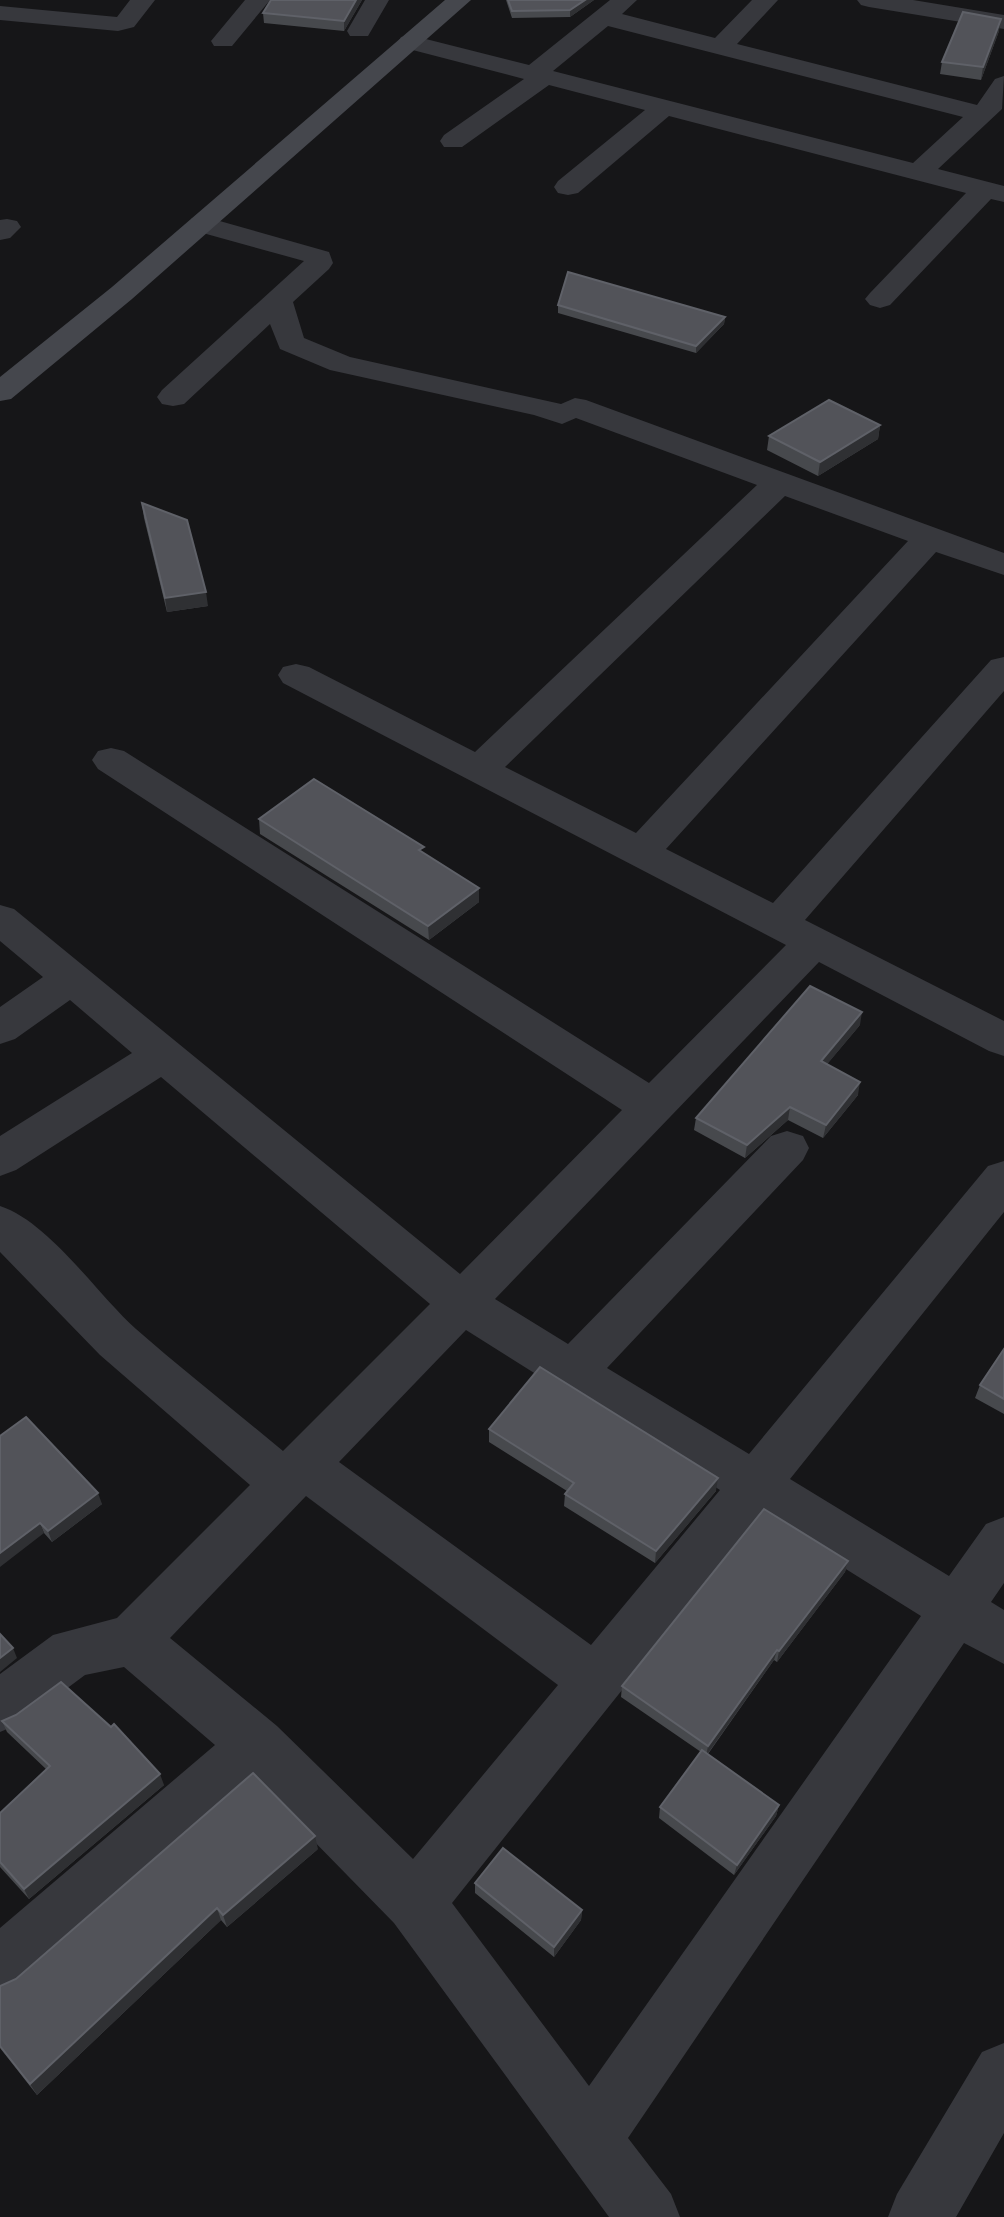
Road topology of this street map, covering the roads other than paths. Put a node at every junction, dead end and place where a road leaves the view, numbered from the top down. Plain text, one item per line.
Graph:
1 (143, 0) edge
2 (258, 0) edge
3 (377, 0) edge
4 (459, 0) edge
5 (625, 0) edge
6 (766, 0) edge
7 (869, 0) edge
8 (0, 13) edge
9 (604, 17) junction
10 (1004, 22) edge
11 (359, 31) dead end
12 (223, 41) dead end
13 (410, 42) junction
14 (720, 47) junction
15 (538, 75) junction
16 (1004, 84) edge
17 (664, 107) junction
18 (982, 114) junction
19 (453, 141) dead end
20 (920, 171) junction
21 (568, 187) dead end
22 (994, 192) edge
23 (202, 224) junction
24 (880, 299) dead end
25 (278, 301) junction
26 (0, 392) edge
27 (173, 397) dead end
28 (780, 482) junction
29 (930, 538) junction
30 (1004, 565) edge
31 (1004, 668) edge
32 (296, 675) dead end
33 (111, 760) dead end
34 (478, 771) junction
35 (640, 853) junction
36 (0, 919) edge
37 (796, 933) junction
38 (72, 978) junction
39 (0, 1028) edge
40 (1004, 1040) edge
41 (163, 1054) junction
42 (653, 1108) junction
43 (787, 1148) dead end
44 (0, 1158) edge
45 (1004, 1179) edge
46 (0, 1224) edge
47 (463, 1304) junction
48 (573, 1371) junction
49 (294, 1474) junction
50 (757, 1484) junction
51 (1004, 1540) edge
52 (956, 1609) junction
53 (1004, 1639) edge
54 (132, 1640) junction
55 (596, 1681) junction
56 (0, 1706) edge
57 (257, 1745) junction
58 (415, 1902) junction
59 (0, 1967) edge
60 (1004, 2074) edge
61 (590, 2139) junction
62 (648, 2217) edge
63 (920, 2217) edge

1 - 8 street
2 - 12 street
3 - 11 street
4 - 13 street
5 - 9 street
6 - 14 street
7 - 10 street
9 - 14 street
9 - 15 street
13 - 15 street
13 - 23 street
14 - 18 street
15 - 17 street
15 - 19 street
16 - 18 street
17 - 20 street
17 - 21 street
18 - 20 street
20 - 22 street
22 - 24 street
23 - 25 street
23 - 26 street
25 - 27 street
25 - 28 street
28 - 29 street
28 - 34 street
29 - 30 street
29 - 35 street
31 - 37 street
32 - 34 street
33 - 42 street
34 - 35 street
35 - 37 street
36 - 38 street
37 - 40 street
37 - 42 street
38 - 39 street
38 - 41 street
41 - 44 street
41 - 47 street
42 - 47 street
43 - 48 street
45 - 50 street
46 - 49 street
47 - 48 street
47 - 49 street
48 - 50 street
49 - 54 street
49 - 55 street
50 - 52 street
50 - 55 street
51 - 52 street
52 - 53 street
52 - 61 street
54 - 56 street
54 - 57 street
55 - 58 street
57 - 58 street
57 - 59 street
58 - 61 street
60 - 63 street
61 - 62 street

